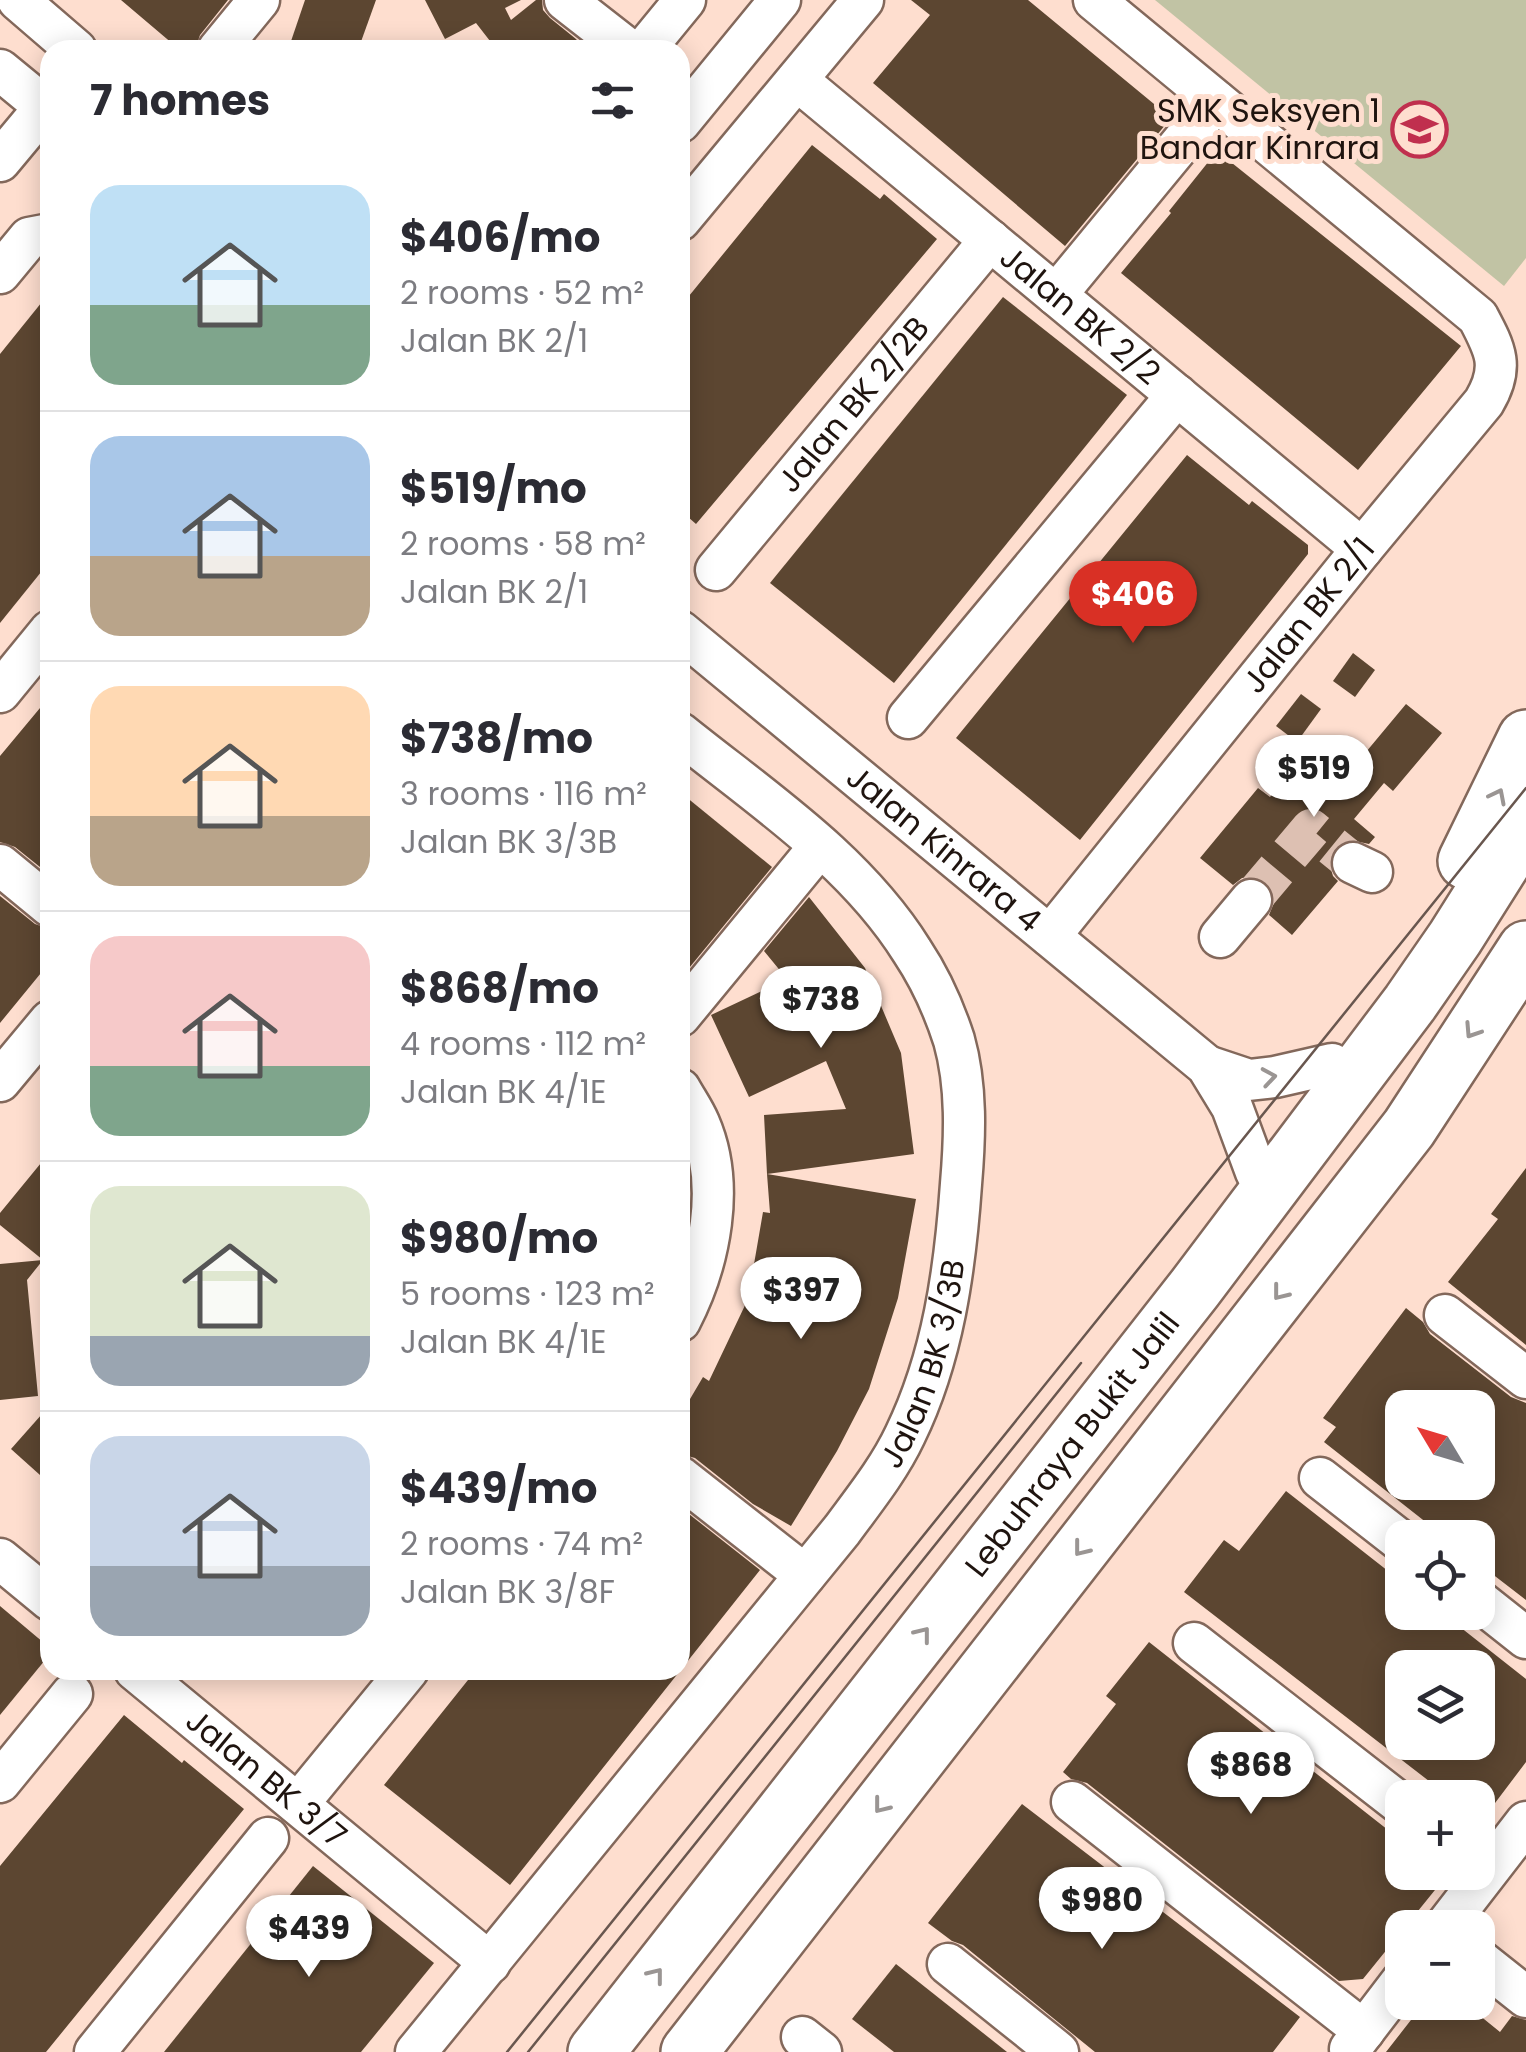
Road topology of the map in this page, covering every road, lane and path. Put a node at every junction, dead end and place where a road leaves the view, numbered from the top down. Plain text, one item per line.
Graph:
1 (18, 0) edge
2 (259, 0) edge
3 (565, 0) edge
4 (685, 0) edge
5 (780, 0) edge
6 (863, 0) edge
7 (1094, 0) edge
8 (64, 40) edge
9 (226, 40) edge
10 (616, 40) edge
11 (652, 40) edge
12 (0, 70) edge
13 (797, 80) junction
14 (690, 99) edge
15 (1216, 101) junction
16 (40, 103) edge
17 (40, 118) edge
18 (0, 161) edge
19 (690, 208) edge
20 (40, 236) edge
21 (990, 240) junction
22 (0, 273) edge
23 (1056, 295) junction
24 (1177, 396) junction
25 (1362, 550) junction
26 (716, 570) dead end
27 (690, 639) edge
28 (40, 643) edge
29 (0, 692) edge
30 (908, 718) dead end
31 (1526, 738) edge
32 (690, 741) edge
33 (1526, 820) edge
34 (820, 846) junction
35 (0, 865) edge
36 (1526, 881) edge
37 (40, 898) edge
38 (1251, 900) tunnel mouth
39 (1050, 936) junction
40 (1220, 937) dead end
41 (1526, 949) edge
42 (690, 1004) edge
43 (40, 1032) edge
44 (1332, 1064) junction
45 (1207, 1066) junction
46 (0, 1082) edge
47 (690, 1108) edge
48 (1256, 1172) junction
49 (1196, 1288) junction
50 (690, 1294) edge
51 (1445, 1315) dead end
52 (1136, 1363) junction
53 (1526, 1378) edge
54 (1320, 1478) dead end
55 (690, 1485) edge
56 (1385, 1529) edge
57 (0, 1559) edge
58 (805, 1576) junction
59 (40, 1592) edge
60 (1495, 1613) edge
61 (1526, 1638) edge
62 (1194, 1642) dead end
63 (147, 1680) edge
64 (400, 1680) edge
65 (72, 1694) dead end
66 (0, 1782) edge
67 (1385, 1792) edge
68 (1072, 1802) dead end
69 (298, 1804) junction
70 (1526, 1822) edge
71 (268, 1838) dead end
72 (1495, 1854) edge
73 (490, 1963) junction
74 (948, 1964) dead end
75 (1495, 1972) edge
76 (1526, 1997) edge
77 (1385, 2003) edge
78 (1356, 2041) edge
79 (95, 2052) edge
80 (416, 2052) edge
81 (596, 2052) edge
82 (690, 2052) edge
83 (1058, 2052) edge

1 - 8 street
2 - 9 street
3 - 10 street
4 - 11 street
5 - 14 street
6 - 13 street
7 - 15 street
12 - 16 street
13 - 19 street
13 - 21 street, Jalan BK 2/2
15 - 23 street
15 - 25 street, Jalan BK 2/1
17 - 18 street
20 - 22 street
21 - 23 street, Jalan BK 2/2
21 - 26 street, Jalan BK 2/2B
23 - 24 street, Jalan BK 2/2
24 - 25 street, Jalan BK 2/2
24 - 30 street
25 - 39 street, Jalan BK 2/1
27 - 39 street, Jalan Kinrara 4
28 - 29 street
44 -> 31 highway
32 - 34 street, Jalan BK 3/3B
33 - 49 highway, Lebuhraya Bukit Jalil
34 - 42 street
34 - 58 street, Jalan BK 3/3B
35 - 37 street
36 - 49 highway
38 - 40 street
39 - 45 street, Jalan Kinrara 4
41 -> 82 highway
43 - 46 street
45 -> 44 street, Jalan Kinrara 4
44 - 48 highway
45 - 48 street, Jalan Kinrara 4
47 - 50 street
48 - 52 highway
49 - 52 highway, Lebuhraya Bukit Jalil
51 - 53 street
81 -> 52 highway, Lebuhraya Bukit Jalil
54 - 56 street
55 - 58 street
57 - 59 street
58 - 73 street, Jalan BK 3/3B
60 - 61 street
62 - 67 street
63 - 69 street, Jalan BK 3/7
64 - 69 street
65 - 66 street
68 - 78 street
69 - 73 street, Jalan BK 3/7
70 - 72 street
71 - 79 street
73 - 80 street, Jalan BK 3/3B
74 - 83 street
75 - 76 street
77 - 78 street

